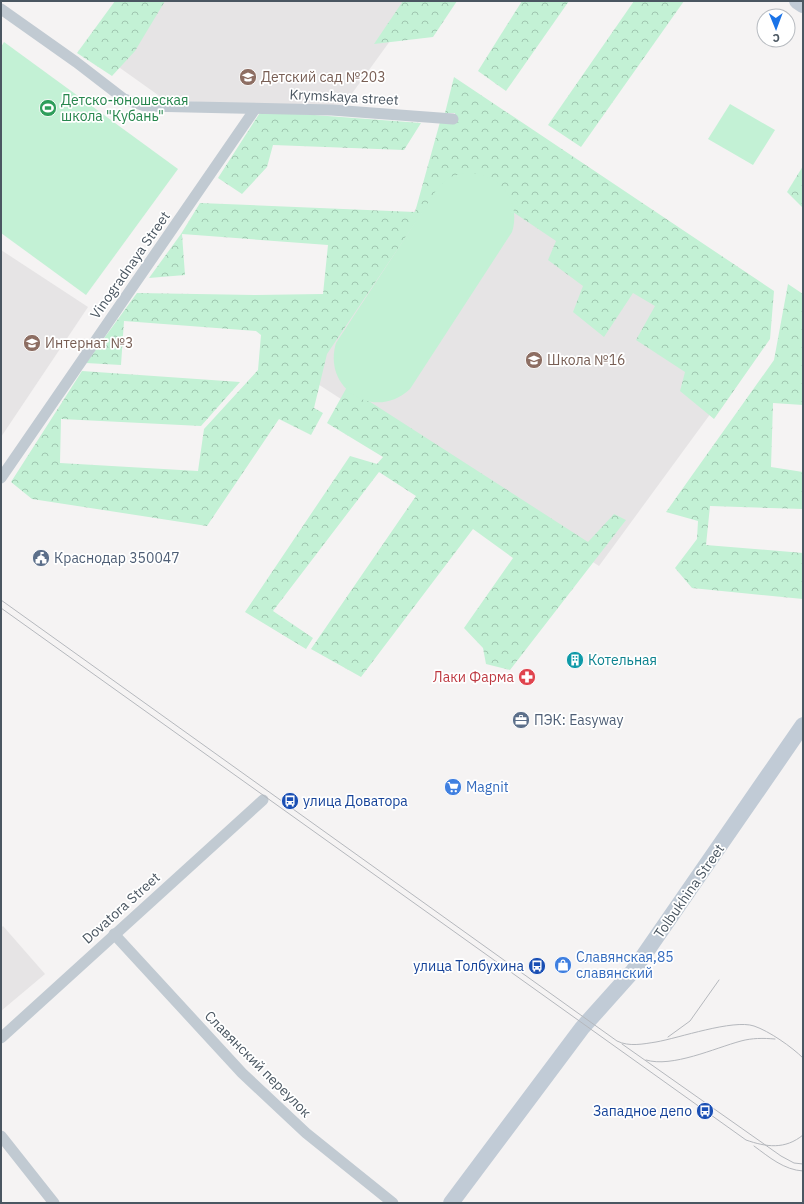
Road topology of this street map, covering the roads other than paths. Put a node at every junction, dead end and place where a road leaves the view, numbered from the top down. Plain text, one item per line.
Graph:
1 (797, 1) edge
2 (803, 5) edge
3 (1, 9) edge
4 (255, 109) junction
5 (453, 119) dead end
6 (1, 478) edge
7 (803, 725) edge
8 (263, 800) dead end
9 (114, 934) junction
10 (1, 1038) edge
11 (1, 1136) edge
12 (54, 1203) edge
13 (393, 1203) edge
14 (451, 1203) edge

1 - 2 street
3 - 4 street, Krymskaya street
4 - 5 street, Krymskaya street
4 - 6 street, Vinogradnaya Street
7 - 14 street, Tolbukhina Street
8 - 9 street, Dovatora Street
9 - 10 street, Dovatora Street
9 - 13 street, Славянский переулок
11 - 12 street

